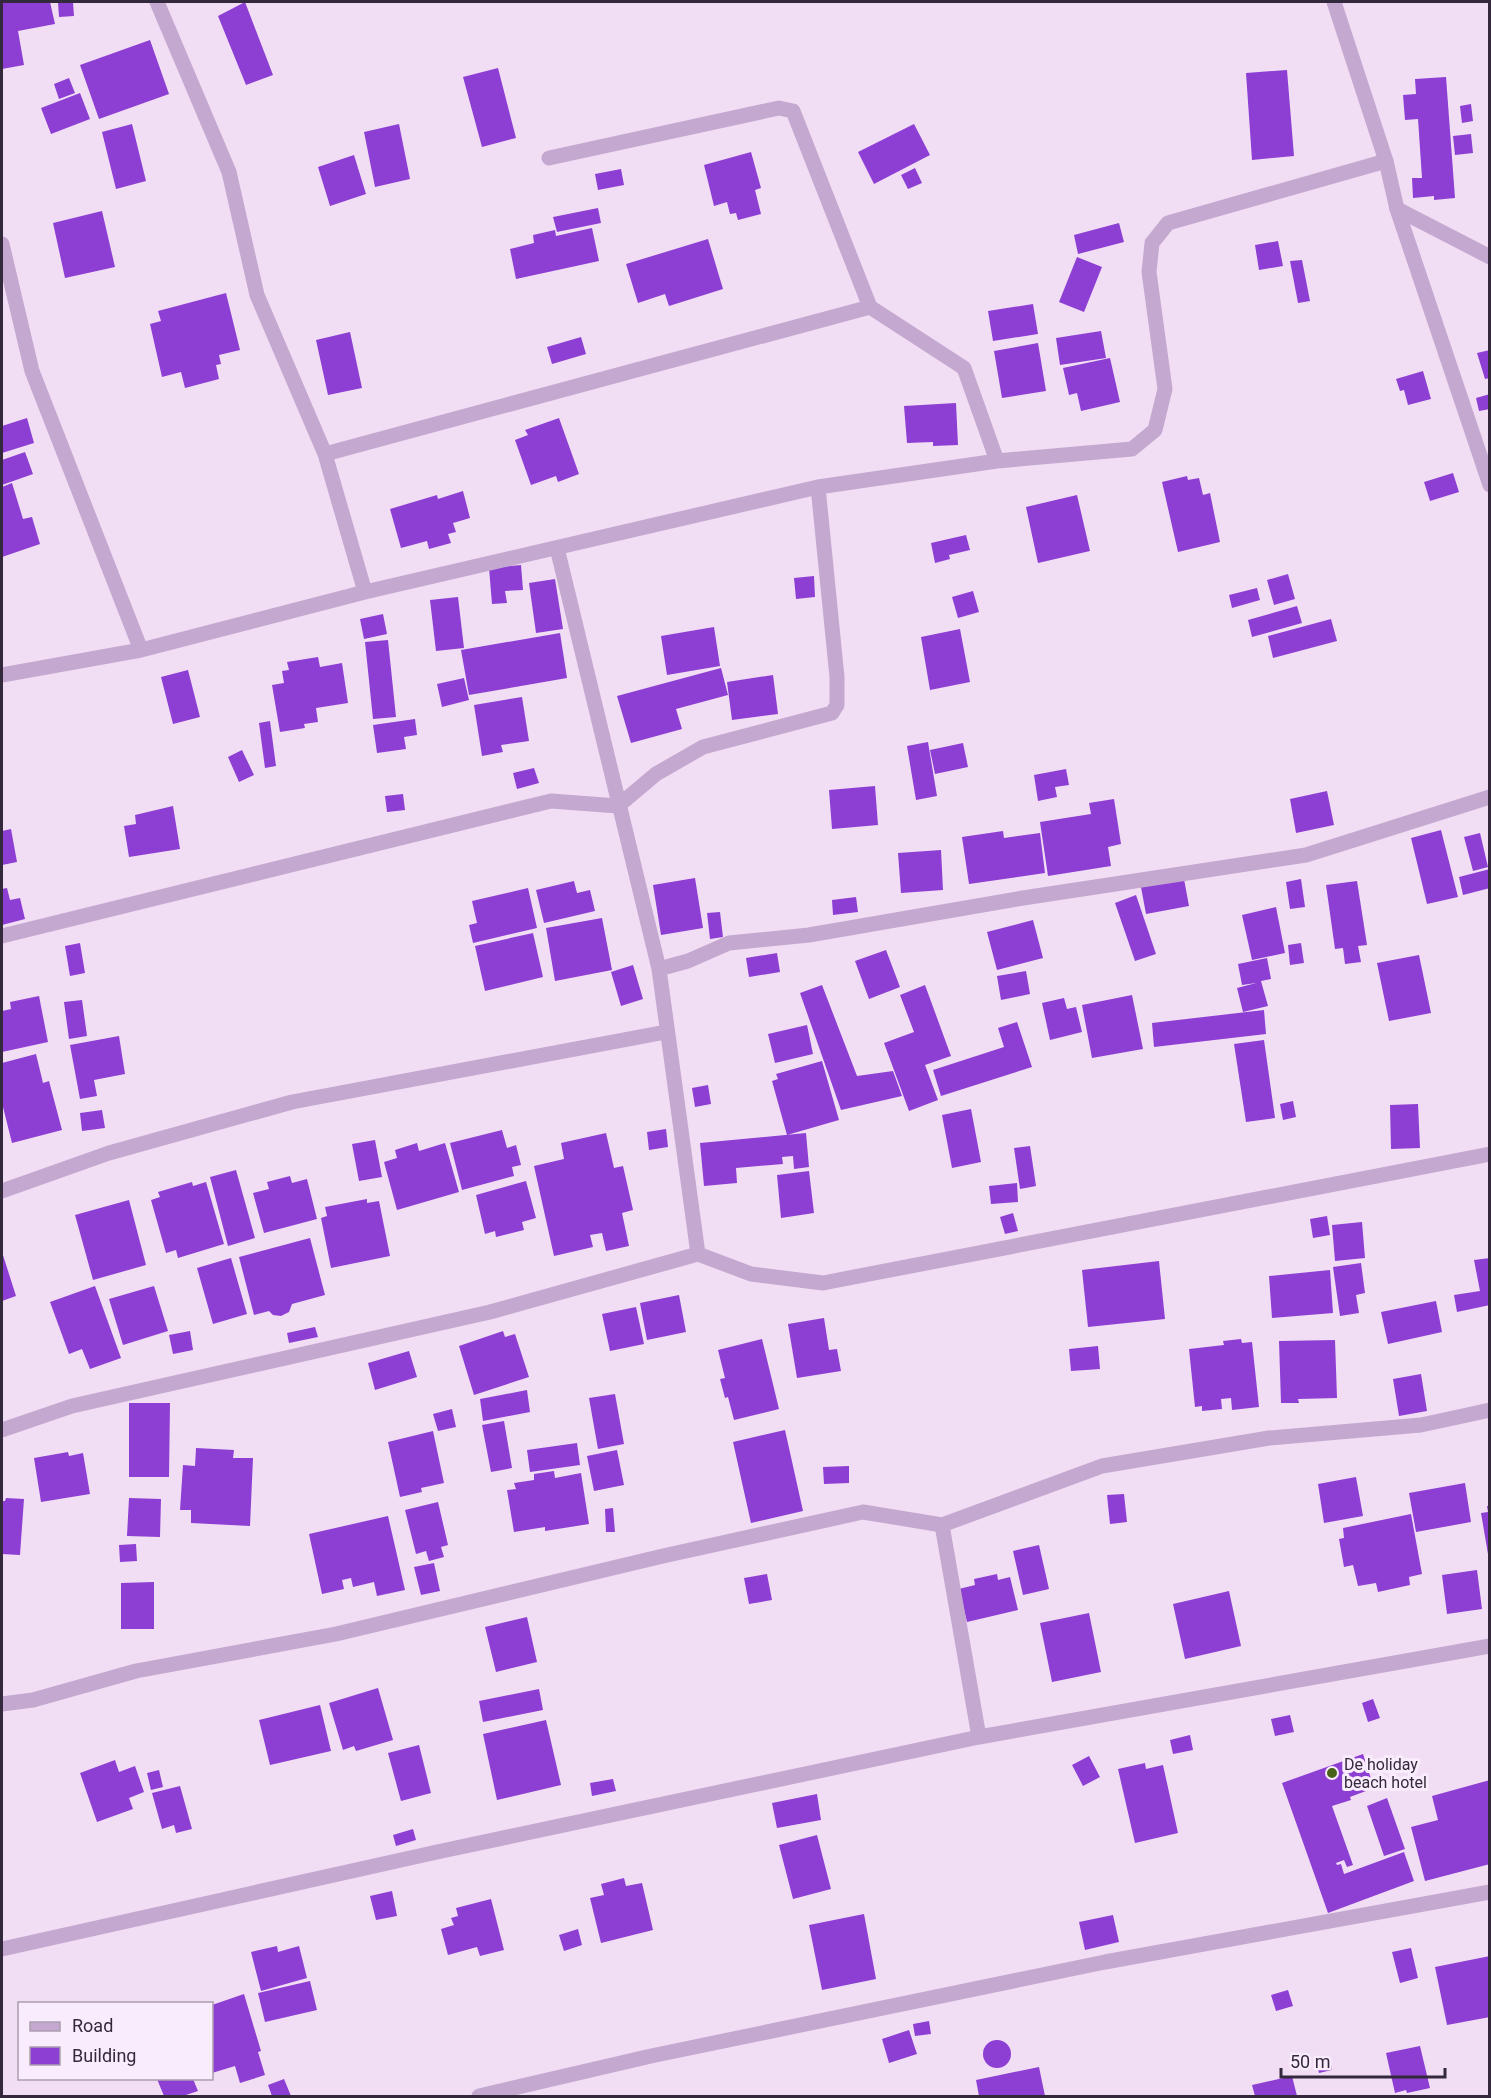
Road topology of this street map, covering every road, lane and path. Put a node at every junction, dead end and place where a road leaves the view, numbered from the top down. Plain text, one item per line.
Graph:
1 (157, 2) edge
2 (1334, 2) edge
3 (549, 158) dead end
4 (1386, 161) junction
5 (1397, 208) junction
6 (2, 244) edge
7 (1490, 257) edge
8 (870, 308) junction
9 (325, 454) junction
10 (997, 461) junction
11 (1490, 485) edge
12 (818, 487) junction
13 (557, 548) junction
14 (366, 592) junction
15 (141, 650) junction
16 (2, 675) edge
17 (1490, 797) edge
18 (618, 806) junction
19 (2, 936) edge
20 (659, 969) junction
21 (666, 1032) junction
22 (1490, 1154) edge
23 (2, 1191) edge
24 (698, 1254) junction
25 (1490, 1410) edge
26 (2, 1430) edge
27 (942, 1526) junction
28 (1490, 1646) edge
29 (2, 1704) edge
30 (979, 1737) junction
31 (1490, 1892) edge
32 (2, 1949) edge
33 (479, 2097) edge

1 - 9 street
2 - 4 street
3 - 8 street
4 - 5 street
4 - 10 street
5 - 7 street
5 - 11 street
6 - 15 street
8 - 9 street
8 - 10 street
9 - 14 street
10 - 12 street
12 - 13 street
12 - 18 street
13 - 14 street
13 - 18 street
14 - 15 street
15 - 16 street
17 - 20 street
18 - 19 street
18 - 20 street
20 - 21 street
21 - 23 street
21 - 24 street
22 - 24 street
24 - 26 street
25 - 27 street
27 - 29 street
27 - 30 street
28 - 30 street
30 - 32 street
31 - 33 street

